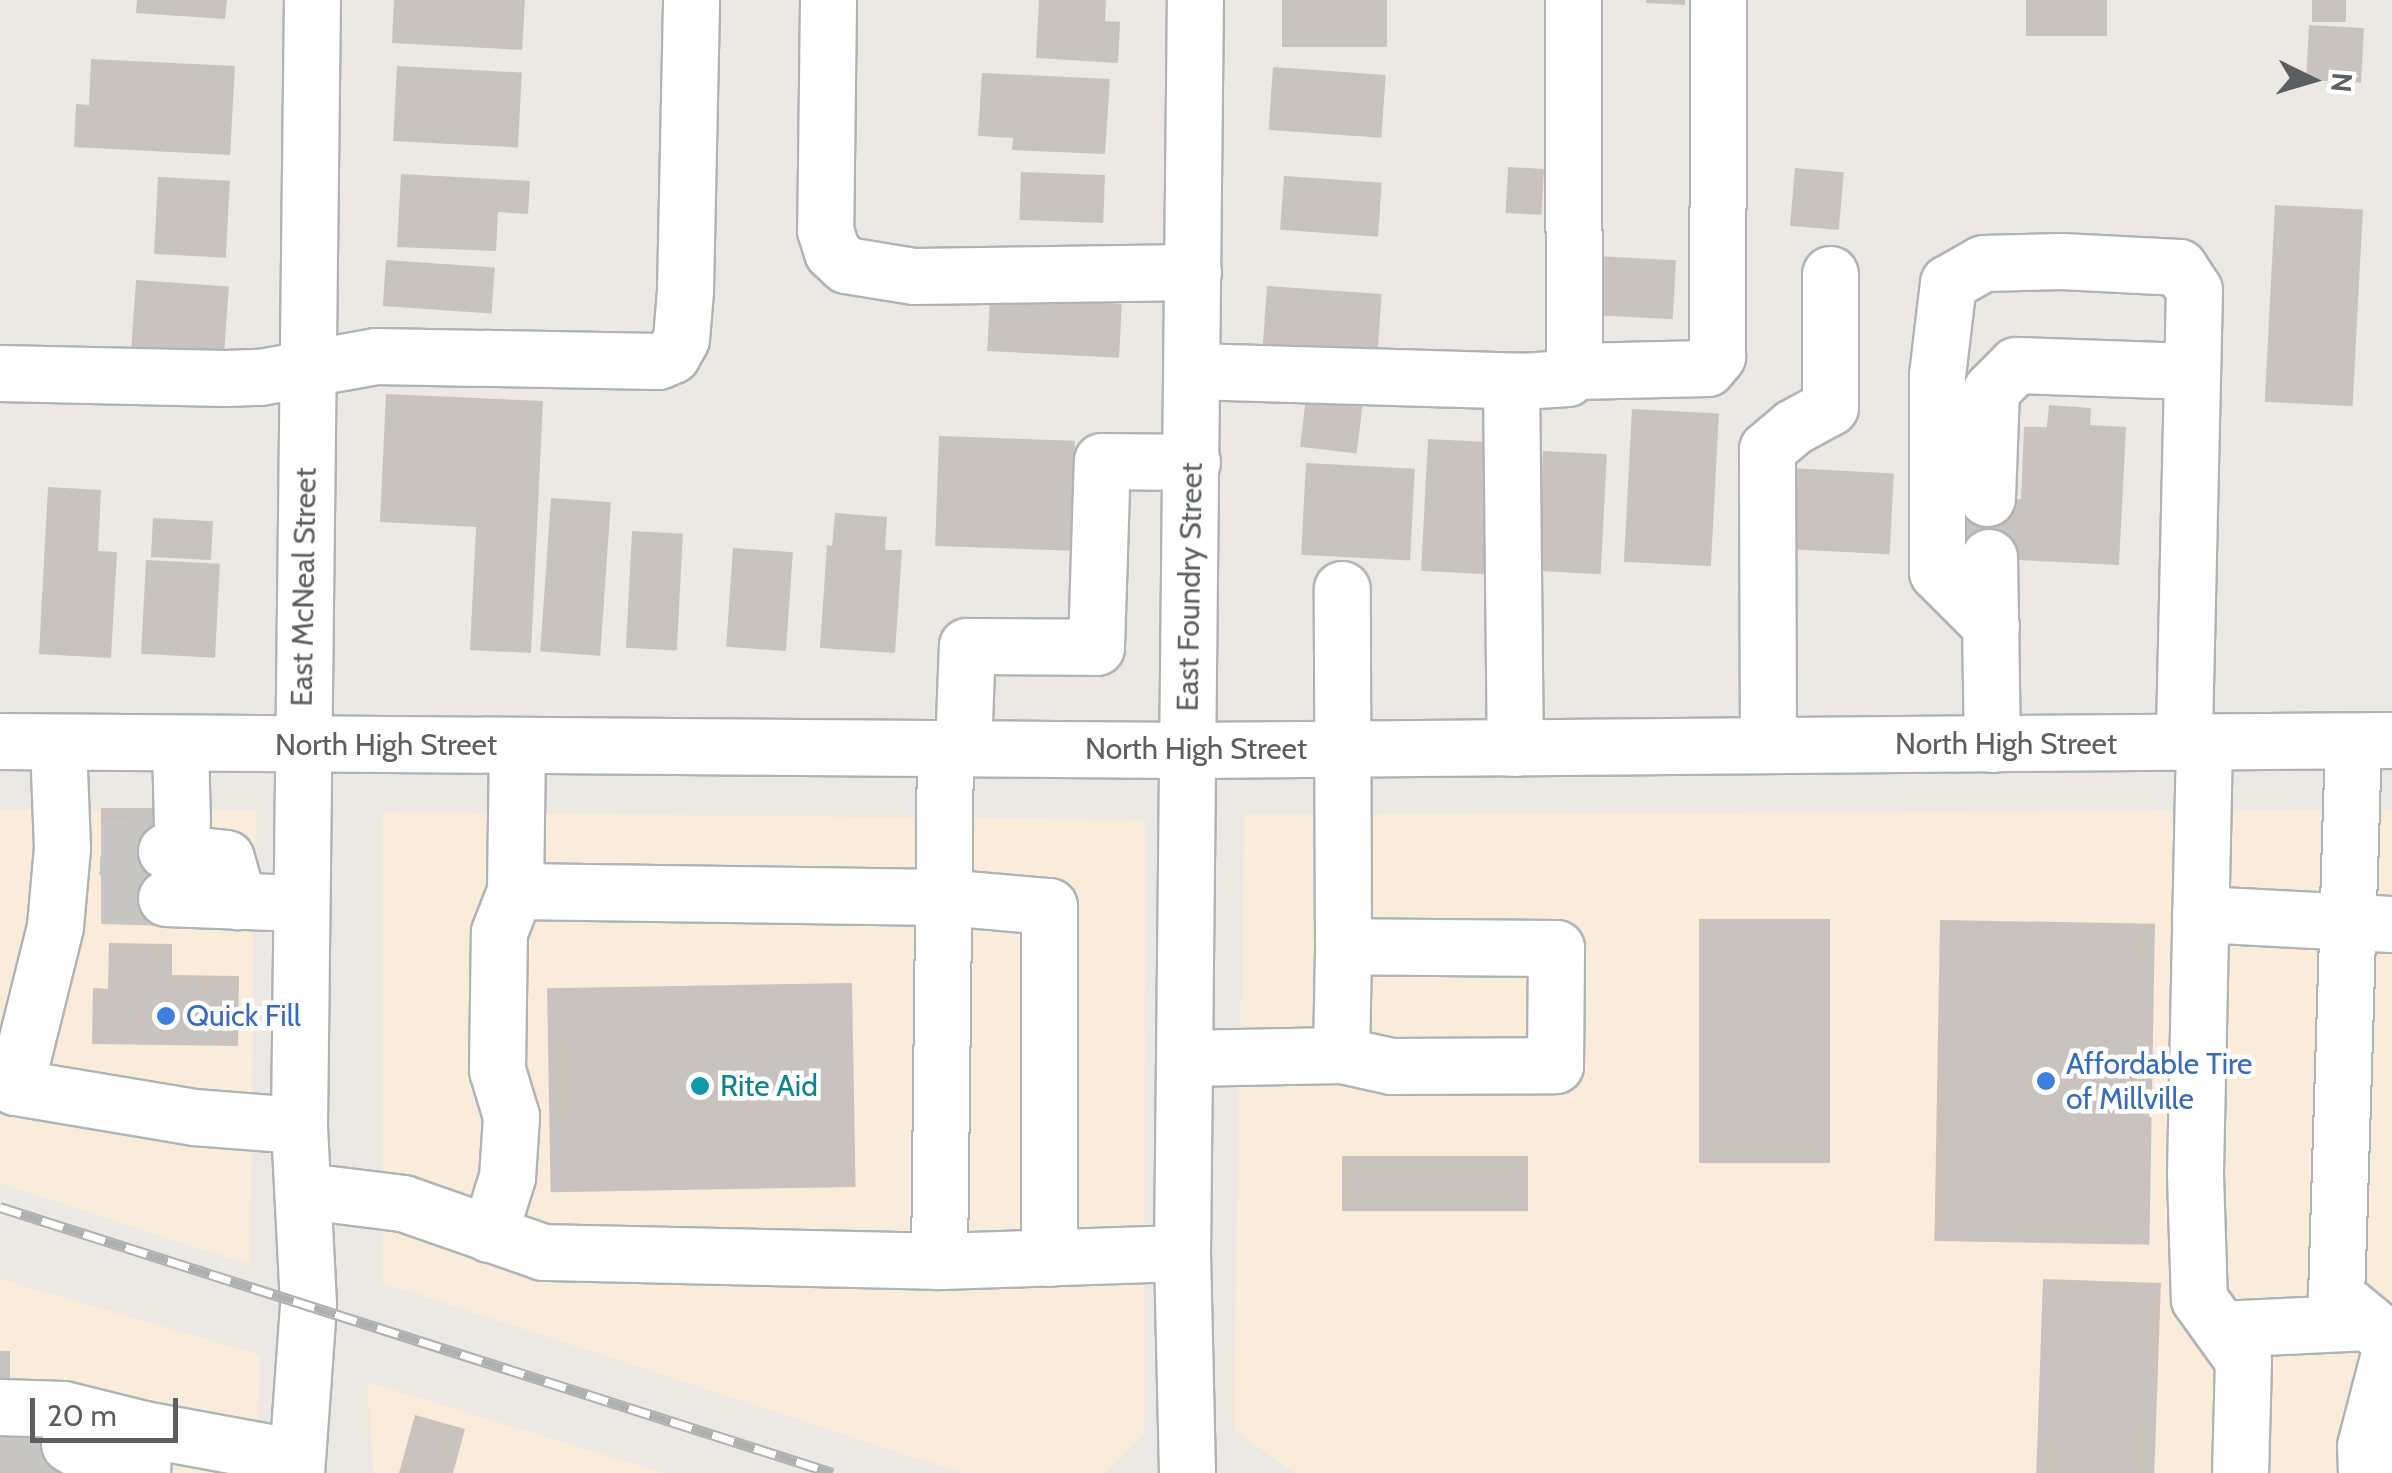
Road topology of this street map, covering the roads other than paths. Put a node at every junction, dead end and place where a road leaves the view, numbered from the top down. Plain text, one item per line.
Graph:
1 (312, 0) edge
2 (691, 0) edge
3 (828, 0) edge
4 (1195, 0) edge
5 (1573, 0) edge
6 (1718, 0) edge
7 (1194, 272) junction
8 (1830, 274) dead end
9 (307, 369) junction
10 (1192, 370) junction
11 (1574, 371) junction
12 (2190, 371) junction
13 (0, 374) edge
14 (1511, 381) junction
15 (1192, 462) junction
16 (1987, 498) dead end
17 (1989, 557) dead end
18 (1342, 590) dead end
19 (1990, 626) junction
20 (0, 741) edge
21 (2373, 741) edge
22 (58, 742) junction
23 (2194, 742) junction
24 (180, 743) junction
25 (302, 744) junction
26 (1992, 744) junction
27 (1768, 745) junction
28 (517, 746) junction
29 (954, 748) junction
30 (1341, 748) junction
31 (1515, 748) junction
32 (1189, 750) junction
33 (170, 849) junction
34 (232, 880) junction
35 (515, 891) junction
36 (943, 897) junction
37 (300, 903) junction
38 (2200, 914) junction
39 (2369, 924) edge
40 (1343, 946) junction
41 (1340, 1056) junction
42 (1184, 1058) junction
43 (7, 1083) edge
44 (299, 1125) junction
45 (306, 1190) junction
46 (490, 1234) junction
47 (1182, 1252) junction
48 (1048, 1258) junction
49 (939, 1262) junction
50 (2221, 1329) junction
51 (2384, 1335) edge
52 (0, 1407) edge
53 (70, 1444) tunnel mouth
54 (135, 1458) edge
55 (296, 1465) edge
56 (1188, 1473) edge
57 (2240, 1473) edge
58 (2366, 1473) edge

1 - 9 street, East McNeal Street
2 - 9 street
3 - 7 street
4 - 7 street, East Foundry Street
5 - 11 street
6 - 11 street
7 - 10 street, East Foundry Street
8 - 27 street
9 - 13 street
9 - 25 street, East McNeal Street
10 - 14 street
10 - 15 street, East Foundry Street
11 - 14 street
12 - 16 street
12 - 19 street
12 - 23 street
14 - 31 street
15 - 29 street
15 - 32 street, East Foundry Street
17 - 19 street
18 - 30 street
19 - 26 street
20 - 22 street, North High Street
21 - 23 street, North High Street
21 - 39 street
22 - 24 street, North High Street
22 - 43 street
23 - 26 street, North High Street
23 - 38 street
24 - 25 street, North High Street
24 - 33 street
25 - 28 street, North High Street
25 - 37 street, East McNeal Street
26 - 27 street, North High Street
27 - 31 street, North High Street
28 - 29 street, North High Street
28 - 35 street
29 - 32 street, North High Street
29 - 36 street
30 - 31 street, North High Street
30 - 32 street, North High Street
30 - 40 street
32 - 42 street, East Foundry Street
33 - 34 street
33 - 34 street
34 - 37 street
35 - 36 street
35 - 46 street
36 - 48 street
36 - 49 street
37 - 44 street, East McNeal Street
38 - 39 street
38 - 50 street
39 - 51 street
40 - 41 street
40 - 41 street
41 - 42 street
42 - 47 street, East Foundry Street
43 - 44 street
44 - 45 street, East McNeal Street
45 - 46 street
45 - 55 street, East McNeal Street
46 - 49 street
47 - 48 street
47 - 56 street, East Foundry Street
48 - 49 street
50 - 51 street
50 - 57 street
51 - 58 street
52 - 54 street
53 - 54 street
54 - 55 street

